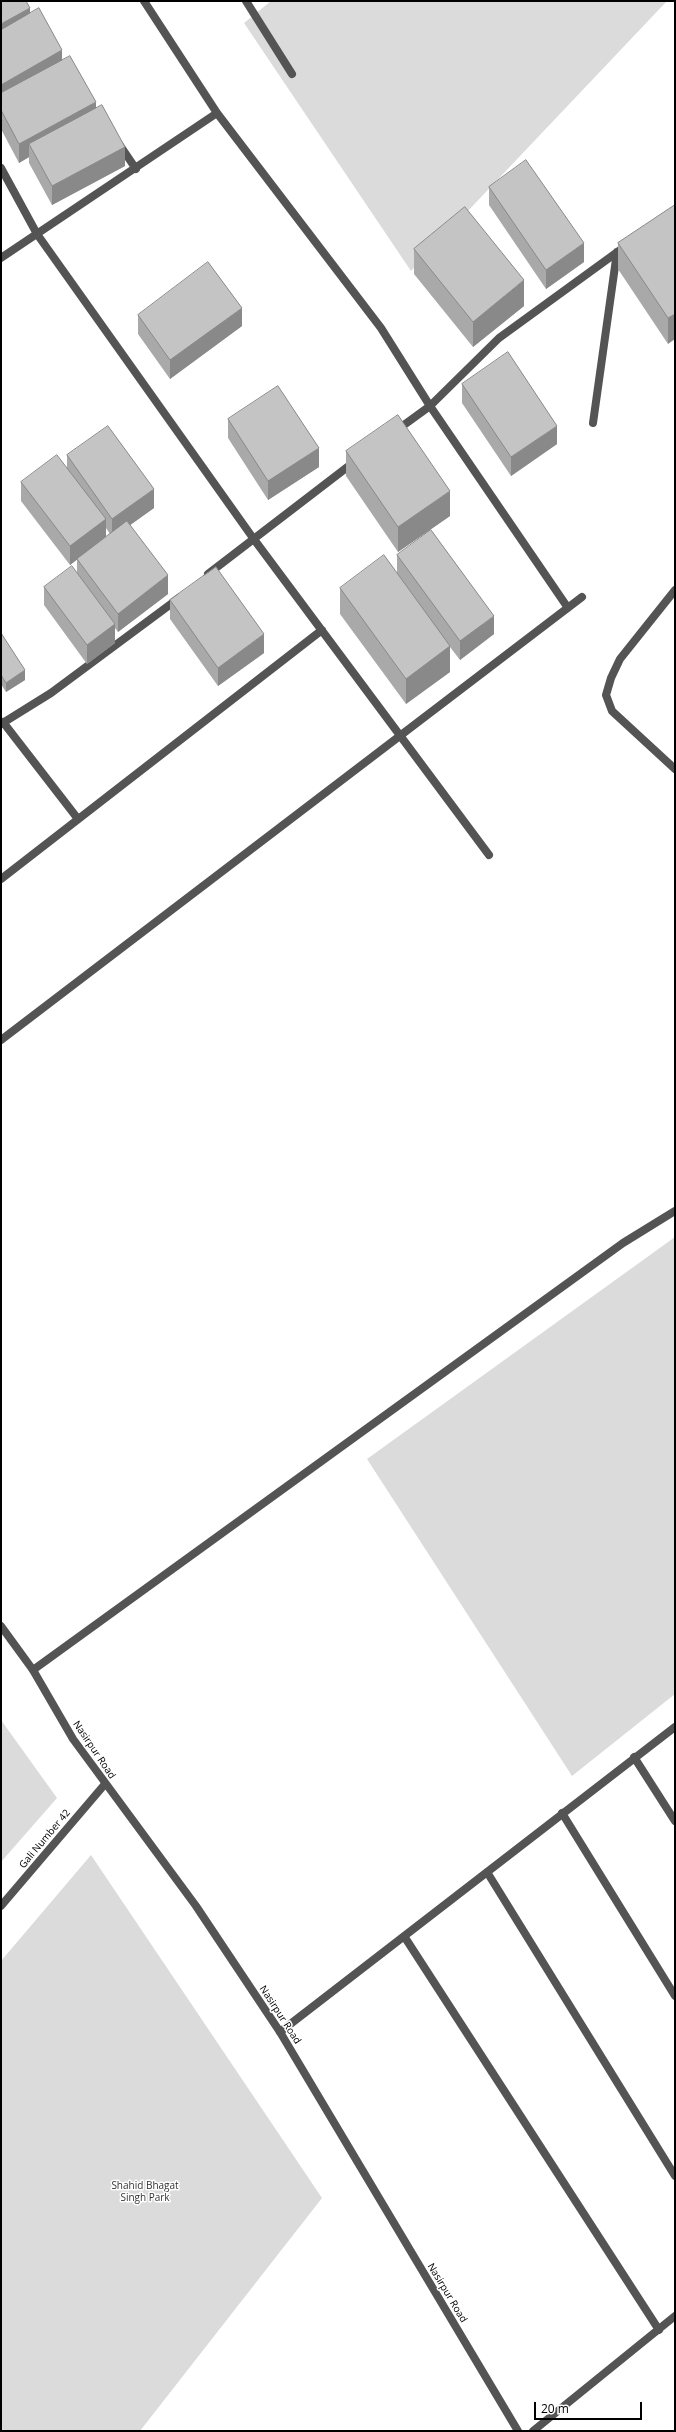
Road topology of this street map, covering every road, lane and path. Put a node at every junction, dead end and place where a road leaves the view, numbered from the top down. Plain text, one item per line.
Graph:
1 (144, 1) edge
2 (246, 1) edge
3 (292, 74) dead end
4 (217, 113) junction
5 (114, 137) edge
6 (1, 168) edge
7 (136, 169) junction
8 (37, 234) junction
9 (636, 239) edge
10 (617, 252) junction
11 (1, 258) edge
12 (430, 406) junction
13 (593, 423) dead end
14 (387, 438) edge
15 (362, 457) edge
16 (253, 538) junction
17 (201, 580) edge
18 (675, 590) edge
19 (183, 594) edge
20 (582, 597) dead end
21 (568, 608) junction
22 (322, 630) junction
23 (2, 723) edge
24 (400, 736) junction
25 (675, 769) edge
26 (78, 819) junction
27 (489, 855) dead end
28 (1, 879) edge
29 (1, 1040) edge
30 (675, 1211) edge
31 (1, 1626) edge
32 (33, 1670) junction
33 (675, 1727) edge
34 (634, 1757) junction
35 (104, 1784) junction
36 (562, 1813) junction
37 (675, 1821) edge
38 (487, 1872) junction
39 (1, 1906) edge
40 (404, 1936) junction
41 (675, 1996) edge
42 (280, 2032) junction
43 (675, 2176) edge
44 (675, 2316) edge
45 (659, 2330) junction
46 (518, 2431) edge
47 (533, 2431) edge

1 - 4 street
2 - 3 street
4 - 7 street
4 - 12 street
5 - 7 street
6 - 8 street
7 - 8 street
8 - 11 street
8 - 16 street
9 - 10 street
10 - 12 street
10 - 13 street
12 - 14 street
12 - 21 street
15 - 16 street
16 - 17 street
16 - 22 street
18 - 25 street
19 - 23 street
20 - 21 street
21 - 24 street
22 - 24 street
22 - 26 street
23 - 26 street
24 - 27 street
24 - 29 street
26 - 28 street
30 - 32 street
31 - 32 street, Nasirpur Road
32 - 35 street, Nasirpur Road
33 - 34 street
34 - 36 street
34 - 37 street
35 - 39 street, Gali Number 42
35 - 42 street, Nasirpur Road
36 - 38 street
36 - 41 street
38 - 40 street
38 - 43 street
40 - 42 street
40 - 45 street
42 - 46 street, Nasirpur Road
44 - 45 street
45 - 47 street

